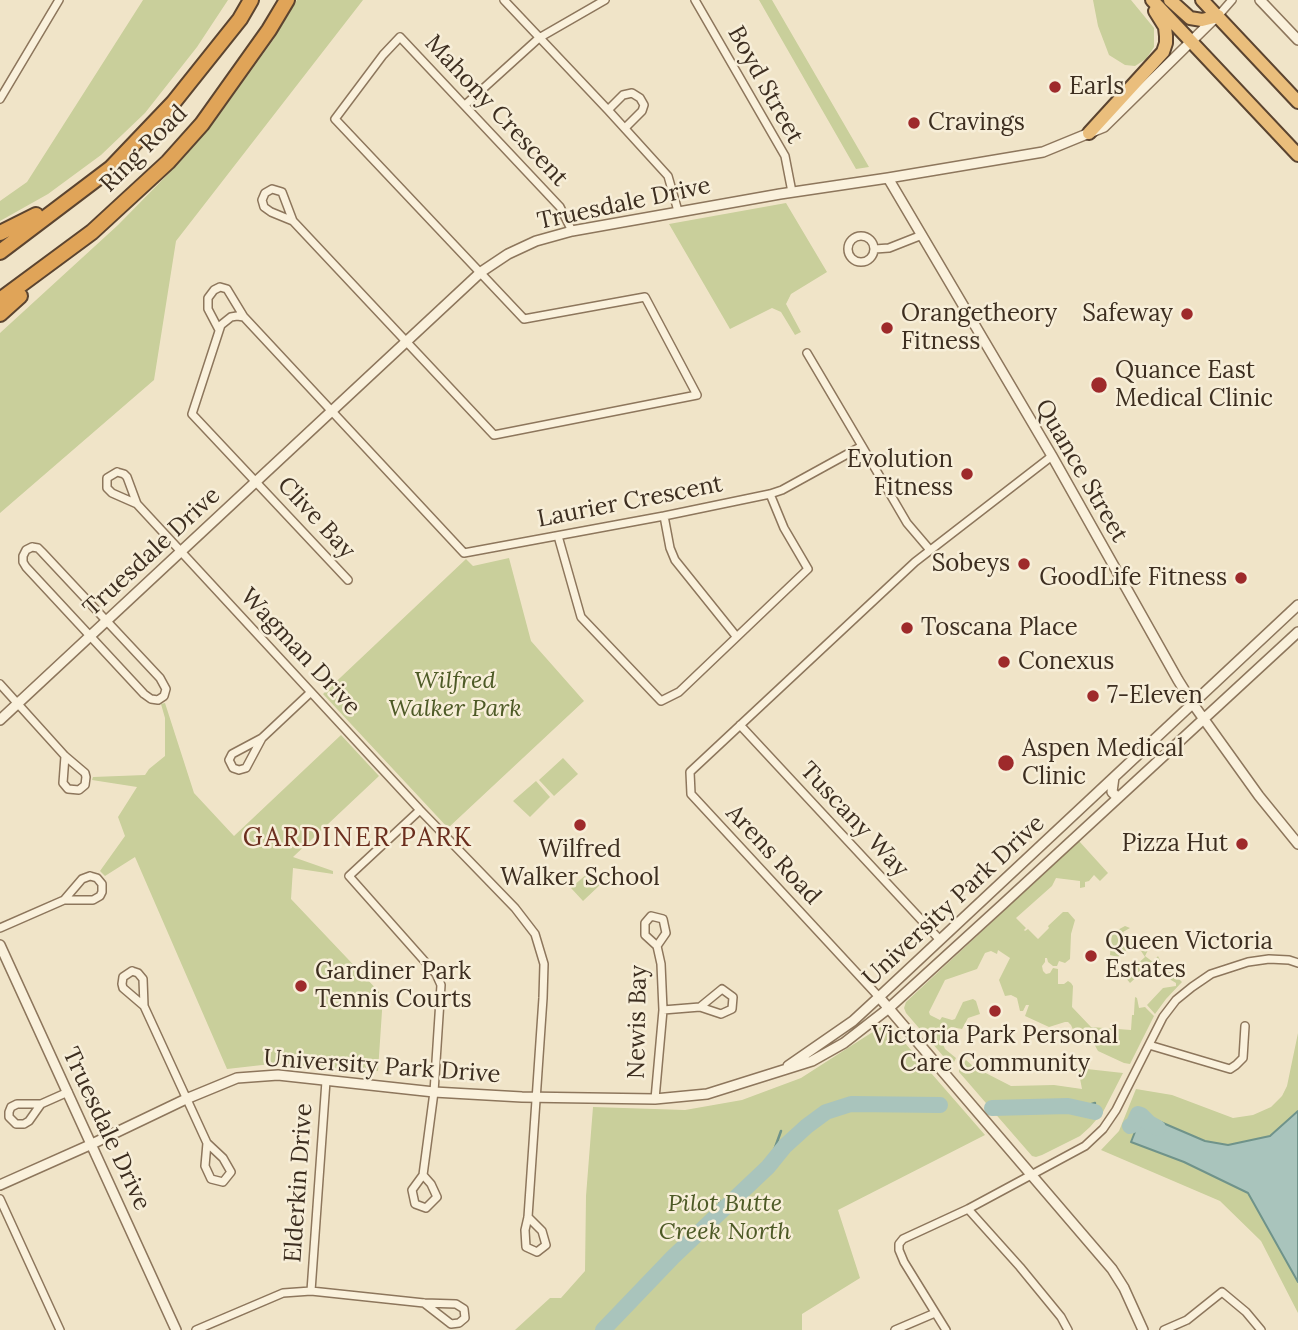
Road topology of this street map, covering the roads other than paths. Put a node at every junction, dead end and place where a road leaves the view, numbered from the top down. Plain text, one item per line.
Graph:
1 (59, 0) edge
2 (251, 0) edge
3 (287, 0) edge
4 (504, 0) edge
5 (605, 0) edge
6 (695, 0) edge
7 (1146, 0) edge
8 (1152, 0) edge
9 (1170, 0) edge
10 (1202, 0) edge
11 (1231, 0) edge
12 (1260, 0) edge
13 (1217, 16) junction
14 (540, 38) junction
15 (1298, 40) edge
16 (1191, 43) junction
17 (0, 99) edge
18 (1298, 102) edge
19 (465, 105) junction
20 (608, 110) junction
21 (625, 128) junction
22 (1089, 132) junction
23 (1298, 155) edge
24 (111, 168) junction
25 (888, 178) junction
26 (792, 192) junction
27 (678, 211) junction
28 (293, 221) junction
29 (572, 231) junction
30 (92, 232) junction
31 (0, 233) edge
32 (922, 234) junction
33 (874, 249) dead end
34 (0, 252) edge
35 (481, 272) junction
36 (0, 300) edge
37 (0, 314) edge
38 (244, 317) junction
39 (219, 330) junction
40 (406, 342) junction
41 (807, 353) dead end
42 (331, 412) junction
43 (862, 446) junction
44 (1052, 456) junction
45 (256, 482) junction
46 (769, 494) junction
47 (137, 505) junction
48 (664, 516) junction
49 (558, 536) junction
50 (930, 550) junction
51 (181, 552) junction
52 (348, 580) dead end
53 (1298, 605) edge
54 (106, 621) junction
55 (1298, 632) edge
56 (90, 635) junction
57 (736, 636) junction
58 (0, 684) edge
59 (310, 692) junction
60 (18, 704) junction
61 (1193, 704) junction
62 (1203, 719) junction
63 (0, 720) edge
64 (740, 725) junction
65 (262, 738) junction
66 (65, 756) junction
67 (1114, 777) junction
68 (1118, 798) junction
69 (420, 810) junction
70 (1298, 844) edge
71 (64, 900) junction
72 (0, 928) edge
73 (940, 940) junction
74 (0, 945) edge
75 (657, 946) dead end
76 (1298, 963) edge
77 (879, 997) junction
78 (144, 1006) junction
79 (700, 1007) dead end
80 (889, 1008) junction
81 (663, 1010) junction
82 (1245, 1026) dead end
83 (1149, 1045) junction
84 (781, 1071) junction
85 (326, 1082) junction
86 (68, 1092) junction
87 (434, 1092) junction
88 (537, 1098) junction
89 (186, 1099) junction
90 (655, 1099) junction
91 (41, 1104) dead end
92 (207, 1143) junction
93 (92, 1144) junction
94 (423, 1175) dead end
95 (1032, 1175) junction
96 (0, 1185) edge
97 (0, 1199) edge
98 (968, 1209) junction
99 (528, 1217) junction
100 (311, 1291) junction
101 (424, 1303) junction
102 (935, 1313) junction
103 (60, 1330) edge
104 (176, 1330) edge
105 (196, 1330) edge
106 (895, 1330) edge
107 (946, 1330) edge
108 (1068, 1330) edge
109 (1143, 1330) edge
110 (1164, 1330) edge
111 (1261, 1330) edge

1 - 17 street
2 - 24 highway, Ring Road
3 - 30 highway, Ring Road
4 - 14 street
5 - 14 street
6 - 26 street, Boyd Street
7 - 22 highway
8 - 16 highway
9 - 13 highway
10 - 13 highway
11 - 13 street
12 - 15 street
13 - 16 street, Truesdale Drive
13 - 18 highway
14 - 19 street
14 - 20 street
16 - 22 street, Truesdale Drive
16 - 23 highway
19 - 29 street, Mahony Crescent
19 - 35 street, Mahony Crescent
20 - 21 street
20 - 21 street
21 - 27 street
22 - 25 street, Truesdale Drive
24 - 31 highway
24 - 34 highway, Ring Road
25 - 26 street, Truesdale Drive
25 - 32 street, Quance Street
26 - 27 street, Truesdale Drive
27 - 29 street, Truesdale Drive
28 - 28 street
28 - 40 street
29 - 35 street, Truesdale Drive
30 - 36 highway, Ring Road
30 - 37 highway
32 - 33 street
32 - 44 street, Quance Street
35 - 40 street, Truesdale Drive
35 - 40 street
38 - 39 street
38 - 39 street
38 - 42 street
39 - 45 street, Clive Bay
40 - 42 street, Truesdale Drive
41 - 43 street
42 - 45 street, Truesdale Drive
42 - 49 street, Laurier Crescent
43 - 46 street, Laurier Crescent
43 - 50 street
44 - 50 street, Arens Road
44 - 61 street, Quance Street
45 - 51 street, Truesdale Drive
45 - 52 street, Clive Bay
46 - 48 street, Laurier Crescent
46 - 57 street
47 - 47 street
47 - 51 street, Wagman Drive
48 - 49 street, Laurier Crescent
48 - 57 street
49 - 57 street
50 - 64 street, Arens Road
51 - 54 street, Truesdale Drive
51 - 59 street, Wagman Drive
53 - 61 street, University Park Drive
54 - 56 street, Truesdale Drive
54 - 56 street
54 - 56 street
55 - 62 street, University Park Drive
56 - 60 street, Truesdale Drive
58 - 60 street
59 - 65 street
59 - 69 street, Wagman Drive
60 - 63 street, Truesdale Drive
60 - 66 street
61 - 62 street, Quance Street
61 - 67 street, University Park Drive
62 - 68 street, University Park Drive
62 - 70 street, Quance Street
64 - 73 street, Tuscany Way
64 - 77 street, Arens Road
65 - 65 street
66 - 66 street
67 - 68 street
67 - 73 street, University Park Drive
68 - 80 street, University Park Drive
69 - 87 street
69 - 88 street, Wagman Drive
71 - 71 street
71 - 72 street
73 - 77 street, University Park Drive
74 - 86 street, Truesdale Drive
75 - 81 street, Newis Bay
76 - 83 street
77 - 80 street, Arens Road
77 - 84 street, University Park Drive
78 - 78 street
78 - 89 street
79 - 81 street
80 - 84 street, University Park Drive
80 - 95 street, Arens Road
81 - 90 street, Newis Bay
82 - 83 street
83 - 95 street
84 - 90 street, University Park Drive
85 - 87 street, University Park Drive
85 - 89 street, University Park Drive
85 - 100 street, Elderkin Drive
86 - 91 street
86 - 93 street, Truesdale Drive
87 - 88 street, University Park Drive
87 - 94 street
88 - 90 street, University Park Drive
88 - 99 street, Wagman Drive
89 - 92 street
89 - 93 street, University Park Drive
92 - 92 street
93 - 96 street, University Park Drive
93 - 104 street, Truesdale Drive
95 - 98 street
95 - 109 street, Arens Road
97 - 103 street
98 - 102 street
98 - 108 street
99 - 99 street, Wagman Drive
100 - 101 street
100 - 105 street, Elderkin Drive
101 - 101 street
102 - 106 street
102 - 107 street
110 - 111 street

